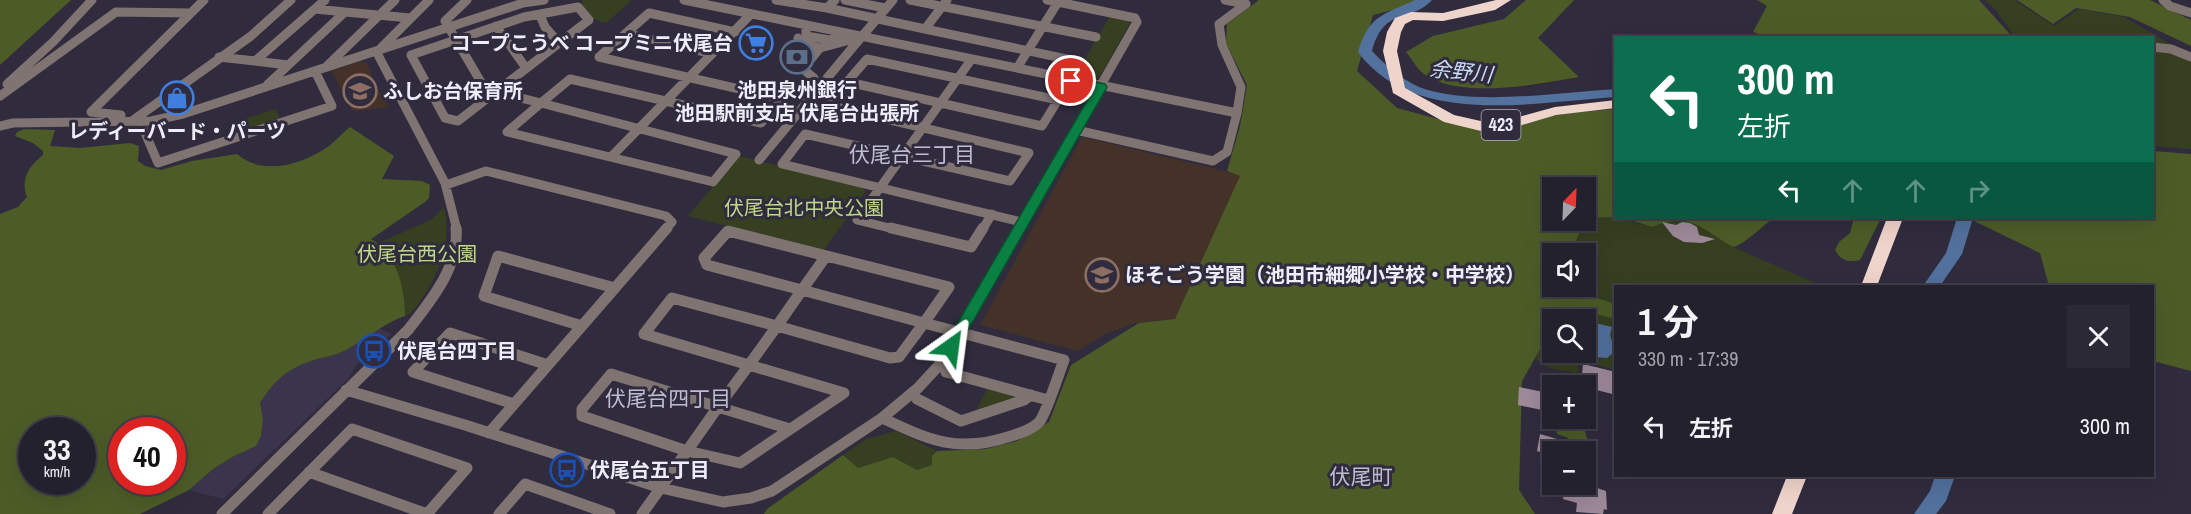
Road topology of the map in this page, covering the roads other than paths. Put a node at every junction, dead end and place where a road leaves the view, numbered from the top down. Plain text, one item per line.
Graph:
1 (92, 0) edge
2 (204, 0) edge
3 (291, 0) edge
4 (325, 0) edge
5 (395, 0) edge
6 (429, 0) edge
7 (467, 0) edge
8 (506, 0) edge
9 (544, 0) edge
10 (684, 0) edge
11 (776, 0) edge
12 (835, 0) edge
13 (845, 0) edge
14 (893, 0) edge
15 (910, 0) edge
16 (1047, 0) edge
17 (1225, 0) edge
18 (1505, 0) edge
19 (2163, 0) edge
20 (1059, 1) edge
21 (1250, 2) edge
22 (945, 3) edge
23 (885, 8) junction
24 (315, 9) junction
25 (827, 9) junction
26 (345, 12) junction
27 (495, 12) junction
28 (190, 13) junction
29 (2191, 13) edge
30 (751, 14) junction
31 (540, 15) junction
32 (378, 16) junction
33 (410, 18) junction
34 (875, 20) junction
35 (496, 26) junction
36 (1042, 26) junction
37 (447, 27) junction
38 (925, 29) junction
39 (735, 32) junction
40 (626, 33) junction
41 (856, 37) junction
42 (1096, 37) dead end
43 (798, 38) dead end
44 (455, 40) junction
45 (559, 43) junction
46 (2154, 46) edge
47 (820, 48) junction
48 (1027, 50) junction
49 (376, 51) junction
50 (712, 54) junction
51 (219, 57) junction
52 (2191, 57) edge
53 (971, 60) junction
54 (255, 61) junction
55 (1081, 62) dead end
56 (288, 65) junction
57 (1019, 65) dead end
58 (526, 68) junction
59 (320, 70) junction
60 (689, 77) junction
61 (957, 78) junction
62 (848, 82) junction
63 (264, 87) junction
64 (1101, 87) junction
65 (0, 89) edge
66 (495, 92) junction
67 (0, 96) edge
68 (809, 99) junction
69 (666, 102) junction
70 (940, 103) junction
71 (1614, 104) edge
72 (540, 105) junction
73 (1237, 114) junction
74 (137, 119) junction
75 (0, 126) edge
76 (921, 129) junction
77 (639, 130) junction
78 (1076, 130) junction
79 (902, 156) junction
80 (612, 157) junction
81 (759, 160) dead end
82 (446, 184) junction
83 (880, 187) junction
84 (992, 214) junction
85 (1895, 219) edge
86 (1022, 222) junction
87 (826, 256) junction
88 (1869, 285) edge
89 (615, 288) junction
90 (802, 290) junction
91 (926, 323) junction
92 (582, 326) junction
93 (777, 326) junction
94 (960, 332) junction
95 (548, 364) junction
96 (748, 364) junction
97 (946, 372) dead end
98 (346, 390) junction
99 (1030, 395) junction
100 (916, 399) dead end
101 (1048, 400) junction
102 (514, 405) junction
103 (718, 407) junction
104 (882, 418) junction
105 (790, 429) junction
106 (489, 433) junction
107 (687, 451) junction
108 (309, 472) junction
109 (1797, 477) edge
110 (661, 488) junction
111 (224, 514) edge
112 (268, 514) edge
113 (427, 514) edge
114 (499, 514) edge
115 (610, 514) edge
116 (642, 514) edge
117 (1782, 514) edge

1 - 65 street
2 - 28 street
3 - 51 street
4 - 24 street
5 - 32 street
6 - 33 street
7 - 37 street
8 - 27 street
9 - 27 street
10 - 30 street
11 - 25 street
12 - 25 street
13 - 23 street
14 - 23 street
15 - 22 street
16 - 20 street
17 - 21 street
18 - 71 highway, 423
19 - 29 street
20 - 36 street
20 - 64 street
21 - 73 street
22 - 36 street
22 - 38 street
23 - 34 street
24 - 26 street
24 - 54 street
25 - 34 street
26 - 32 street
26 - 56 street
27 - 37 street
28 - 67 street
28 - 74 street
30 - 39 street
30 - 41 street
31 - 35 street
31 - 45 street
31 - 45 street
32 - 33 street
32 - 59 street
33 - 49 street
34 - 38 street
34 - 41 street
35 - 44 street
35 - 58 street
36 - 42 street
36 - 48 street
37 - 44 street
37 - 49 street
38 - 48 street
39 - 40 street
39 - 50 street
40 - 50 street
40 - 60 street
41 - 47 street
41 - 53 street
41 - 68 street
43 - 47 street
44 - 66 street
44 - 66 street
45 - 58 street
46 - 52 street
47 - 68 street
48 - 55 street
48 - 57 street
49 - 59 street
49 - 82 street
50 - 60 street
51 - 54 street
51 - 74 street
53 - 61 street
53 - 64 street
54 - 56 street
56 - 63 street
58 - 66 street
59 - 63 street
59 - 74 street
60 - 69 street
60 - 69 street
61 - 62 street
61 - 70 street
61 - 70 street
62 - 70 street
62 - 76 street
63 - 74 street
64 - 73 street
64 - 78 street
66 - 72 street
68 - 81 street
69 - 72 street
69 - 77 street
70 - 76 street
72 - 77 street
72 - 80 street
73 - 78 street
74 - 75 street
76 - 79 street
76 - 79 street
77 - 80 street
77 - 80 street
78 - 86 street
79 - 83 street
79 - 83 street
82 - 89 street
82 - 98 street
83 - 84 street
83 - 84 street
84 - 86 street
85 - 88 highway
86 - 94 street
87 - 90 street
87 - 90 street
87 - 91 street
89 - 92 street
89 - 92 street
90 - 91 street
90 - 93 street
91 - 93 street
91 - 94 street
92 - 95 street
93 - 96 street
93 - 96 street
94 - 101 street
94 - 104 street
95 - 102 street
95 - 102 street
96 - 103 street
96 - 105 street
97 - 99 street
98 - 106 street
98 - 111 street
99 - 100 street
99 - 101 street
101 - 104 street
102 - 106 street
103 - 105 street
103 - 107 street
103 - 107 street
104 - 110 street
105 - 107 street
106 - 110 street
107 - 110 street
108 - 112 street
108 - 113 street
108 - 113 street
109 - 117 highway
110 - 116 street
114 - 115 street

